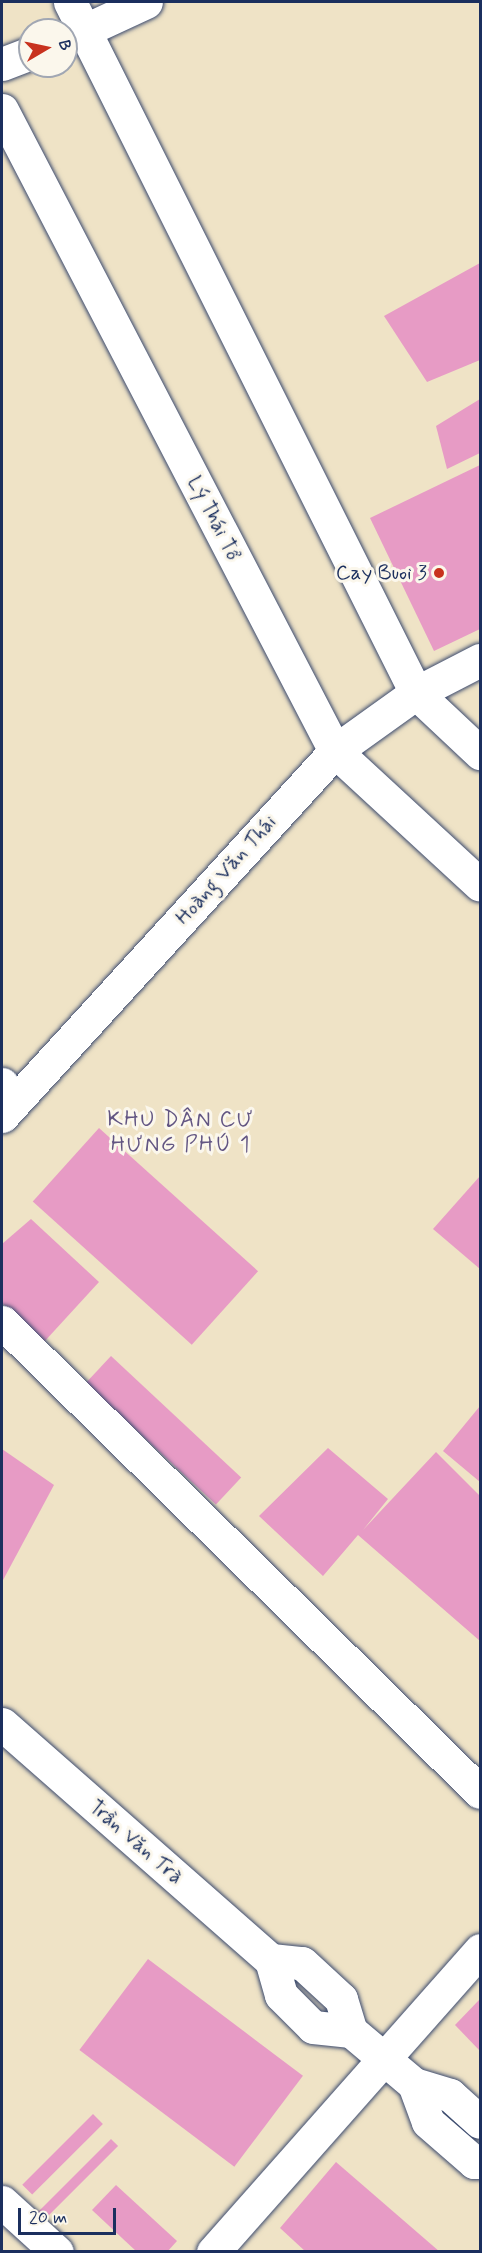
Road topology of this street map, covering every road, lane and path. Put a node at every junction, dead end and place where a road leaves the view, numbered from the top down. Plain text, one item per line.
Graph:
1 (70, 2) edge
2 (146, 2) edge
3 (72, 18) edge
4 (78, 34) edge
5 (78, 41) edge
6 (18, 58) edge
7 (2, 64) edge
8 (2, 110) edge
9 (480, 660) edge
10 (416, 693) junction
11 (335, 751) junction
12 (480, 753) edge
13 (480, 885) edge
14 (5, 1102) edge
15 (2, 1322) edge
16 (2, 1724) edge
17 (480, 1792) edge
18 (480, 1950) edge
19 (385, 2059) junction
20 (414, 2084) junction
21 (480, 2122) edge
22 (480, 2162) edge
23 (2, 2202) edge
24 (57, 2252) edge
25 (213, 2252) edge

1 - 3 street
2 - 4 street
5 - 10 street
6 - 7 street
8 - 11 street, Lý Thái Tổ
9 - 10 street, Hoàng Văn Thái
10 - 11 street, Hoàng Văn Thái
10 - 12 street
11 - 13 street, Lý Thái Tổ
11 - 14 street, Hoàng Văn Thái
15 - 17 street
16 - 19 street, Trần Văn Trà
18 - 19 street
19 - 20 street
19 - 25 street
20 - 21 street
20 - 22 street
23 - 24 street

